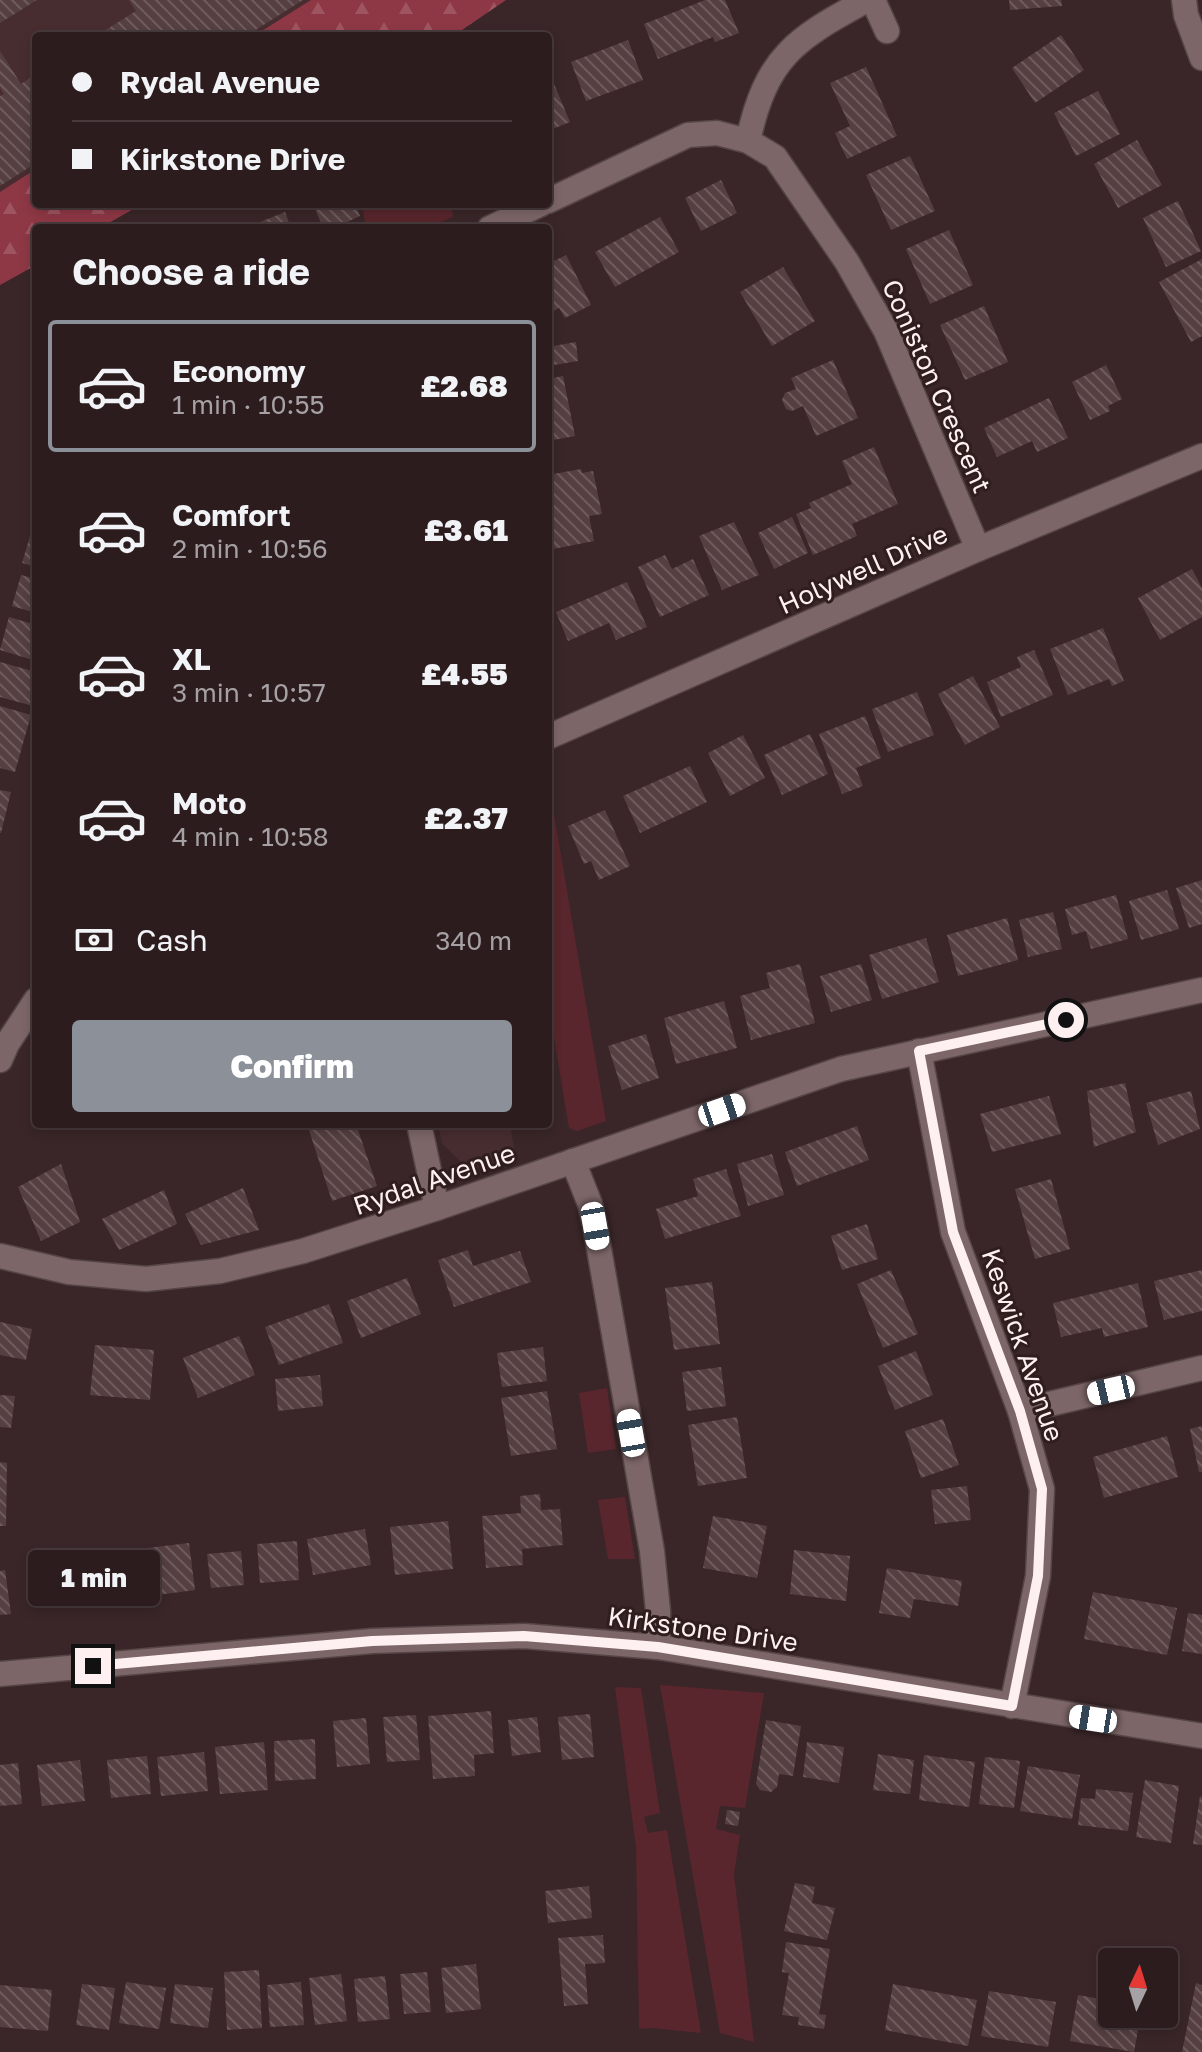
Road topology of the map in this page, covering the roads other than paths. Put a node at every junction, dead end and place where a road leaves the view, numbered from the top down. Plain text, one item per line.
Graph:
1 (867, 0) edge
2 (873, 0) edge
3 (1184, 0) edge
4 (887, 31) dead end
5 (1202, 58) edge
6 (748, 141) junction
7 (552, 199) edge
8 (532, 208) edge
9 (498, 224) edge
10 (1202, 456) edge
11 (978, 549) junction
12 (552, 735) edge
13 (1202, 990) edge
14 (32, 1006) edge
15 (919, 1051) junction
16 (0, 1060) edge
17 (420, 1128) edge
18 (573, 1161) junction
19 (437, 1208) junction
20 (0, 1256) edge
21 (1202, 1368) edge
22 (1020, 1411) junction
23 (658, 1647) junction
24 (0, 1674) edge
25 (1012, 1706) junction
26 (1202, 1736) edge

1 - 6 street
2 - 4 street
3 - 5 street
6 - 7 street, Coniston Crescent
6 - 11 street, Coniston Crescent
8 - 9 street
10 - 11 street, Holywell Drive
11 - 12 street, Holywell Drive
13 - 15 street, Rydal Avenue
14 - 16 street
15 - 18 street, Rydal Avenue
15 - 22 street, Keswick Avenue
17 - 19 street
18 - 19 street, Rydal Avenue
18 - 23 street
19 - 20 street, Rydal Avenue
21 - 22 street
22 - 25 street, Keswick Avenue
23 - 24 street, Kirkstone Drive
23 - 25 street, Kirkstone Drive
25 - 26 street, Kirkstone Drive

